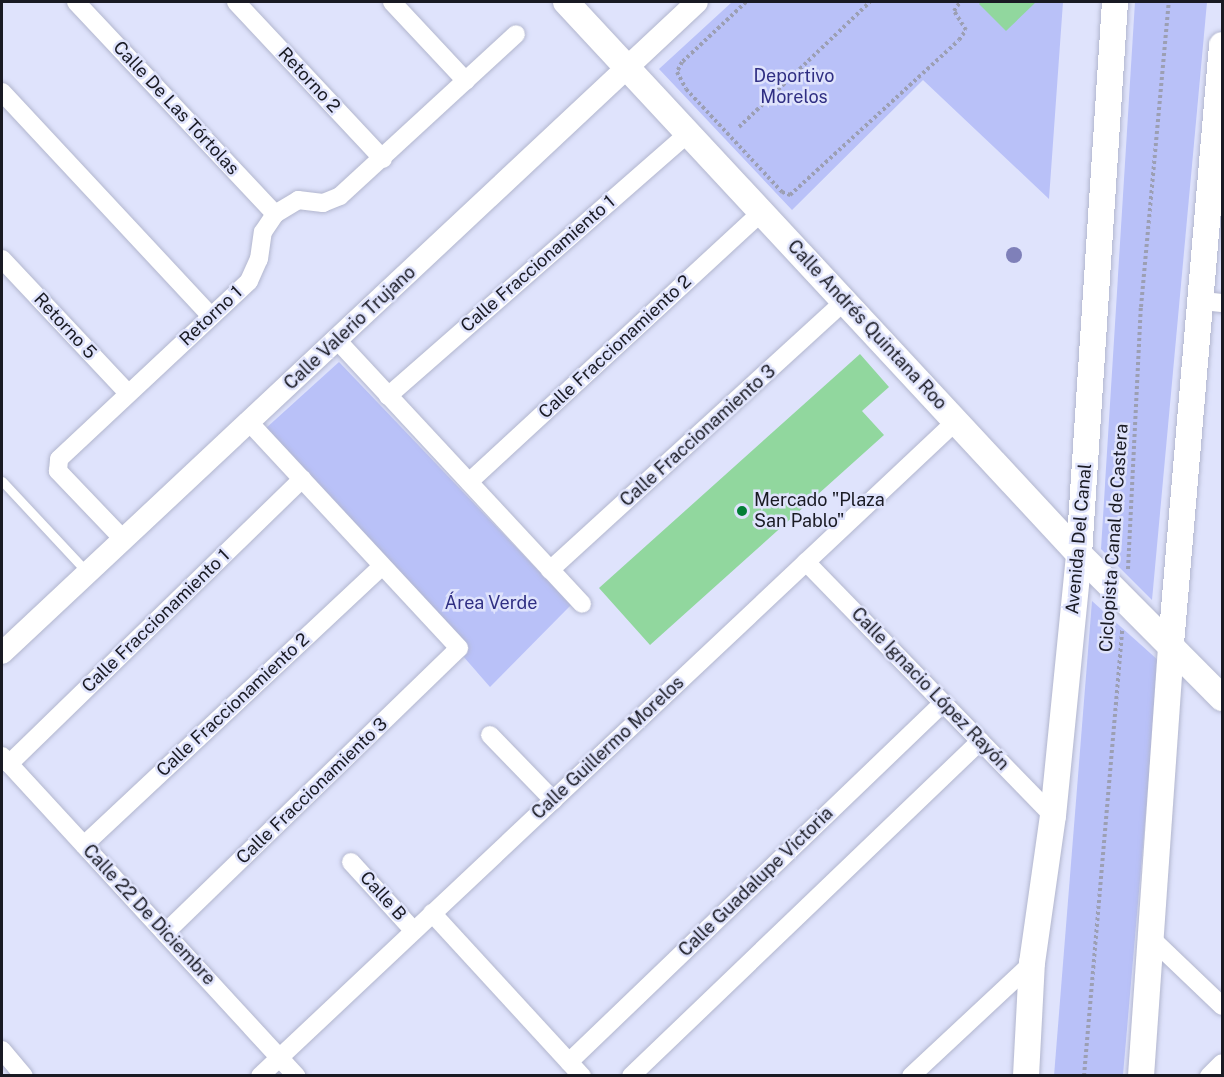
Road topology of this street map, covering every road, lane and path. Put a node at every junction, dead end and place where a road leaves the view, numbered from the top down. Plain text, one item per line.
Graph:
1 (76, 2) edge
2 (236, 2) edge
3 (392, 2) edge
4 (566, 2) edge
5 (698, 2) edge
6 (746, 2) edge
7 (870, 2) edge
8 (960, 2) edge
9 (1116, 2) edge
10 (1169, 2) edge
11 (516, 34) dead end
12 (1222, 45) edge
13 (628, 68) junction
14 (466, 81) junction
15 (2, 92) edge
16 (1219, 125) edge
17 (739, 127) dead end
18 (688, 133) junction
19 (383, 159) junction
20 (762, 212) junction
21 (275, 214) junction
22 (2, 260) edge
23 (845, 302) junction
24 (1213, 302) edge
25 (211, 316) junction
26 (337, 340) junction
27 (128, 393) junction
28 (388, 396) junction
29 (956, 421) junction
30 (249, 422) junction
31 (302, 479) junction
32 (2, 481) edge
33 (469, 482) junction
34 (122, 538) junction
35 (1079, 554) junction
36 (807, 562) junction
37 (382, 566) junction
38 (550, 570) junction
39 (87, 572) junction
40 (1125, 598) junction
41 (582, 604) dead end
42 (1172, 644) junction
43 (2, 653) edge
44 (1222, 698) edge
45 (944, 703) junction
46 (490, 735) dead end
47 (980, 741) junction
48 (5, 760) edge
49 (553, 800) junction
50 (1053, 816) junction
51 (84, 844) junction
52 (351, 862) dead end
53 (432, 914) junction
54 (414, 931) junction
55 (165, 933) junction
56 (1152, 939) junction
57 (1032, 963) junction
58 (1222, 1006) edge
59 (2, 1050) edge
60 (279, 1057) junction
61 (569, 1062) junction
62 (1222, 1064) edge
63 (24, 1076) edge
64 (260, 1076) edge
65 (296, 1076) edge
66 (582, 1076) edge
67 (631, 1076) edge
68 (911, 1076) edge
69 (1026, 1076) edge
70 (1084, 1076) edge
71 (1141, 1076) edge
72 (1209, 1076) edge

1 - 21 street, Calle De Las Tórtolas
2 - 19 street, Retorno 2
3 - 14 street
4 - 13 main road, Calle Andrés Quintana Roo
5 - 13 street, Calle Valerio Trujano
6 - 8 path
7 - 17 path
9 - 35 main road, Avenida Del Canal
10 - 40 path, Ciclopista Canal de Castera
11 - 14 street
12 - 16 main road
13 - 18 main road, Calle Andrés Quintana Roo
13 - 26 street, Calle Valerio Trujano
14 - 19 street
15 - 25 street
16 - 24 main road
18 - 20 main road, Calle Andrés Quintana Roo
18 - 28 street, Calle Fraccionamiento 1
19 - 21 street
20 - 23 main road, Calle Andrés Quintana Roo
20 - 33 street, Calle Fraccionamiento 2
21 - 25 street, Retorno 1
22 - 27 street, Retorno 5
23 - 29 main road, Calle Andrés Quintana Roo
23 - 38 street, Calle Fraccionamiento 3
24 - 42 main road
25 - 27 street, Retorno 1
26 - 28 street
26 - 30 street, Calle Valerio Trujano
27 - 34 street, Retorno 1
28 - 33 street
29 - 35 main road, Calle Andrés Quintana Roo
29 - 36 street, Calle Guillermo Morelos
30 - 31 street
30 - 34 street, Calle Valerio Trujano
31 - 37 street
31 - 48 street, Calle Fraccionamiento 1
32 - 39 lane
33 - 38 street
34 - 39 street, Calle Valerio Trujano
35 - 40 main road, Calle Andrés Quintana Roo
35 - 50 main road, Avenida Del Canal
36 - 45 street, Calle Ignacio López Rayón
36 - 49 street, Calle Guillermo Morelos
37 - 51 street, Calle Fraccionamiento 2
37 - 55 street, Calle Fraccionamiento 3
38 - 41 street
39 - 43 street, Calle Valerio Trujano
40 - 42 main road, Calle Andrés Quintana Roo
40 - 70 path, Ciclopista Canal de Castera
42 - 44 main road, Calle Andrés Quintana Roo
42 - 56 main road
45 - 47 street, Calle Ignacio López Rayón
45 - 61 street, Calle Guadalupe Victoria
46 - 49 street
47 - 50 street, Calle Ignacio López Rayón
47 - 67 street
48 - 51 street, Calle 22 De Diciembre
49 - 53 street, Calle Guillermo Morelos
50 - 57 main road, Avenida Del Canal
51 - 55 street, Calle 22 De Diciembre
52 - 54 street, Calle B
53 - 54 street, Calle Guillermo Morelos
53 - 61 street
54 - 60 street, Calle Guillermo Morelos
55 - 60 street, Calle 22 De Diciembre
56 - 58 street
56 - 71 main road
57 - 68 street
57 - 69 main road, Avenida Del Canal
59 - 63 street
60 - 64 street, Calle Guillermo Morelos
60 - 65 street, Calle 22 De Diciembre
61 - 66 street
62 - 72 street

